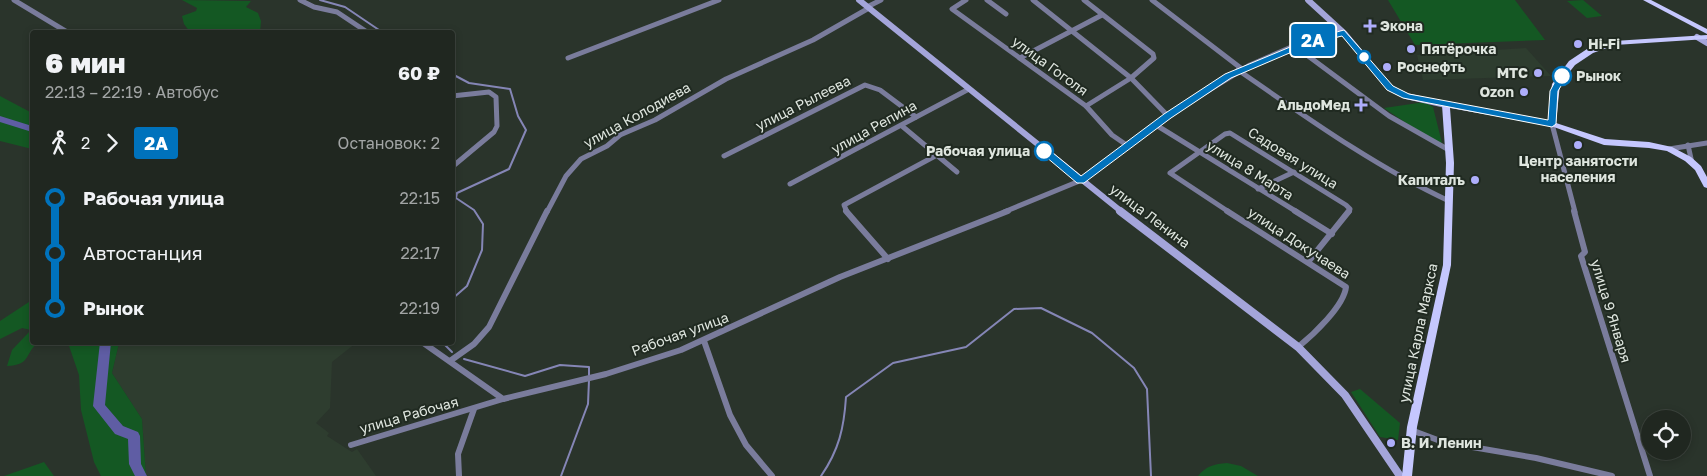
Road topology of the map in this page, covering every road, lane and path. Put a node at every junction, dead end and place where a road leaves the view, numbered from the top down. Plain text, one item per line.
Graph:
1 (14, 0) edge
2 (300, 0) edge
3 (720, 0) edge
4 (858, 0) edge
5 (881, 0) edge
6 (966, 0) edge
7 (987, 0) edge
8 (1034, 0) edge
9 (1084, 0) edge
10 (1152, 0) edge
11 (1308, 0) edge
12 (1646, 0) edge
13 (868, 8) junction
14 (1006, 14) dead end
15 (1102, 15) junction
16 (64, 30) edge
17 (364, 30) edge
18 (1071, 31) junction
19 (1707, 32) edge
20 (1344, 33) junction
21 (1697, 37) junction
22 (1707, 37) edge
23 (1707, 43) edge
24 (1296, 47) junction
25 (568, 58) dead end
26 (1020, 58) junction
27 (1240, 69) junction
28 (1131, 78) junction
29 (969, 89) junction
30 (455, 96) edge
31 (1446, 104) junction
32 (1086, 106) junction
33 (1168, 116) junction
34 (916, 117) junction
35 (1552, 124) junction
36 (1156, 125) junction
37 (902, 126) junction
38 (1707, 144) edge
39 (1688, 145) junction
40 (1128, 146) junction
41 (1669, 149) junction
42 (1449, 150) junction
43 (1199, 152) junction
44 (936, 155) junction
45 (724, 156) dead end
46 (1692, 162) junction
47 (455, 164) edge
48 (957, 172) dead end
49 (1294, 172) junction
50 (1173, 177) joint
51 (1081, 181) junction
52 (1707, 183) edge
53 (790, 184) dead end
54 (1258, 189) junction
55 (1449, 201) junction
56 (1332, 234) junction
57 (888, 259) junction
58 (1308, 262) junction
59 (704, 341) junction
60 (426, 345) edge
61 (1298, 347) junction
62 (450, 361) junction
63 (571, 385) joint
64 (503, 399) junction
65 (474, 409) junction
66 (1411, 430) junction
67 (351, 445) dead end
68 (459, 476) edge
69 (772, 476) edge
70 (1400, 476) edge
71 (1406, 476) edge
72 (1612, 476) edge
73 (1650, 476) edge

1 - 16 street
2 - 17 street
3 - 25 street
4 - 13 street, улица Ленина
5 - 13 street, улица Колодиева
6 - 26 street, улица Гоголя
7 - 14 street
8 - 18 street
9 - 15 street
10 - 27 street
11 - 20 street
12 - 19 main road
13 - 29 street, улица Ленина
13 - 62 street, улица Колодиева
15 - 18 street
15 - 28 street
18 - 26 street
18 - 28 street
20 - 24 street, Рабочая улица
20 - 31 street
21 - 22 main road
21 - 23 street
21 - 35 main road
24 - 27 street, Рабочая улица
24 - 42 street
26 - 32 street, улица Гоголя
27 - 33 street, Рабочая улица
27 - 55 street
28 - 32 street
28 - 33 street
29 - 34 street, улица Репина
29 - 51 street, улица Ленина
30 - 47 street
31 - 35 main road
31 - 42 main road, улица Карла Маркса
32 - 40 street, улица Гоголя
33 - 36 street, Рабочая улица
34 - 37 street, улица Репина
34 - 45 street, улица Рылеева
35 - 41 main road
35 - 73 street, улица 9 Января
36 - 40 street, Рабочая улица
36 - 43 street, улица 8 Марта
37 - 44 street
37 - 53 street, улица Репина
38 - 39 street
39 - 41 street
39 - 46 street
40 - 51 street, Рабочая улица
41 - 46 main road
42 - 55 main road, улица Карла Маркса
43 - 49 street, Садовая улица
43 - 50 street, Садовая улица
43 - 54 street, улица 8 Марта
44 - 48 street
44 - 57 street
46 - 52 main road
49 - 54 street
49 - 56 street, Садовая улица
50 - 58 street, улица Докучаева
51 - 57 street, Рабочая улица
51 - 61 street, улица Ленина
54 - 56 street, улица 8 Марта
55 - 66 main road, улица Карла Маркса
56 - 58 street, Садовая улица
57 - 59 street, Рабочая улица
58 - 61 street, улица Докучаева
59 - 63 street, Рабочая улица
59 - 69 street
60 - 62 street
61 - 70 street, улица Ленина
62 - 64 street
63 - 64 street, улица Рабочая
64 - 65 street, улица Рабочая
65 - 67 street, улица Рабочая
65 - 68 street, улица Рабочая
66 - 71 main road, улица Карла Маркса
66 - 72 street

